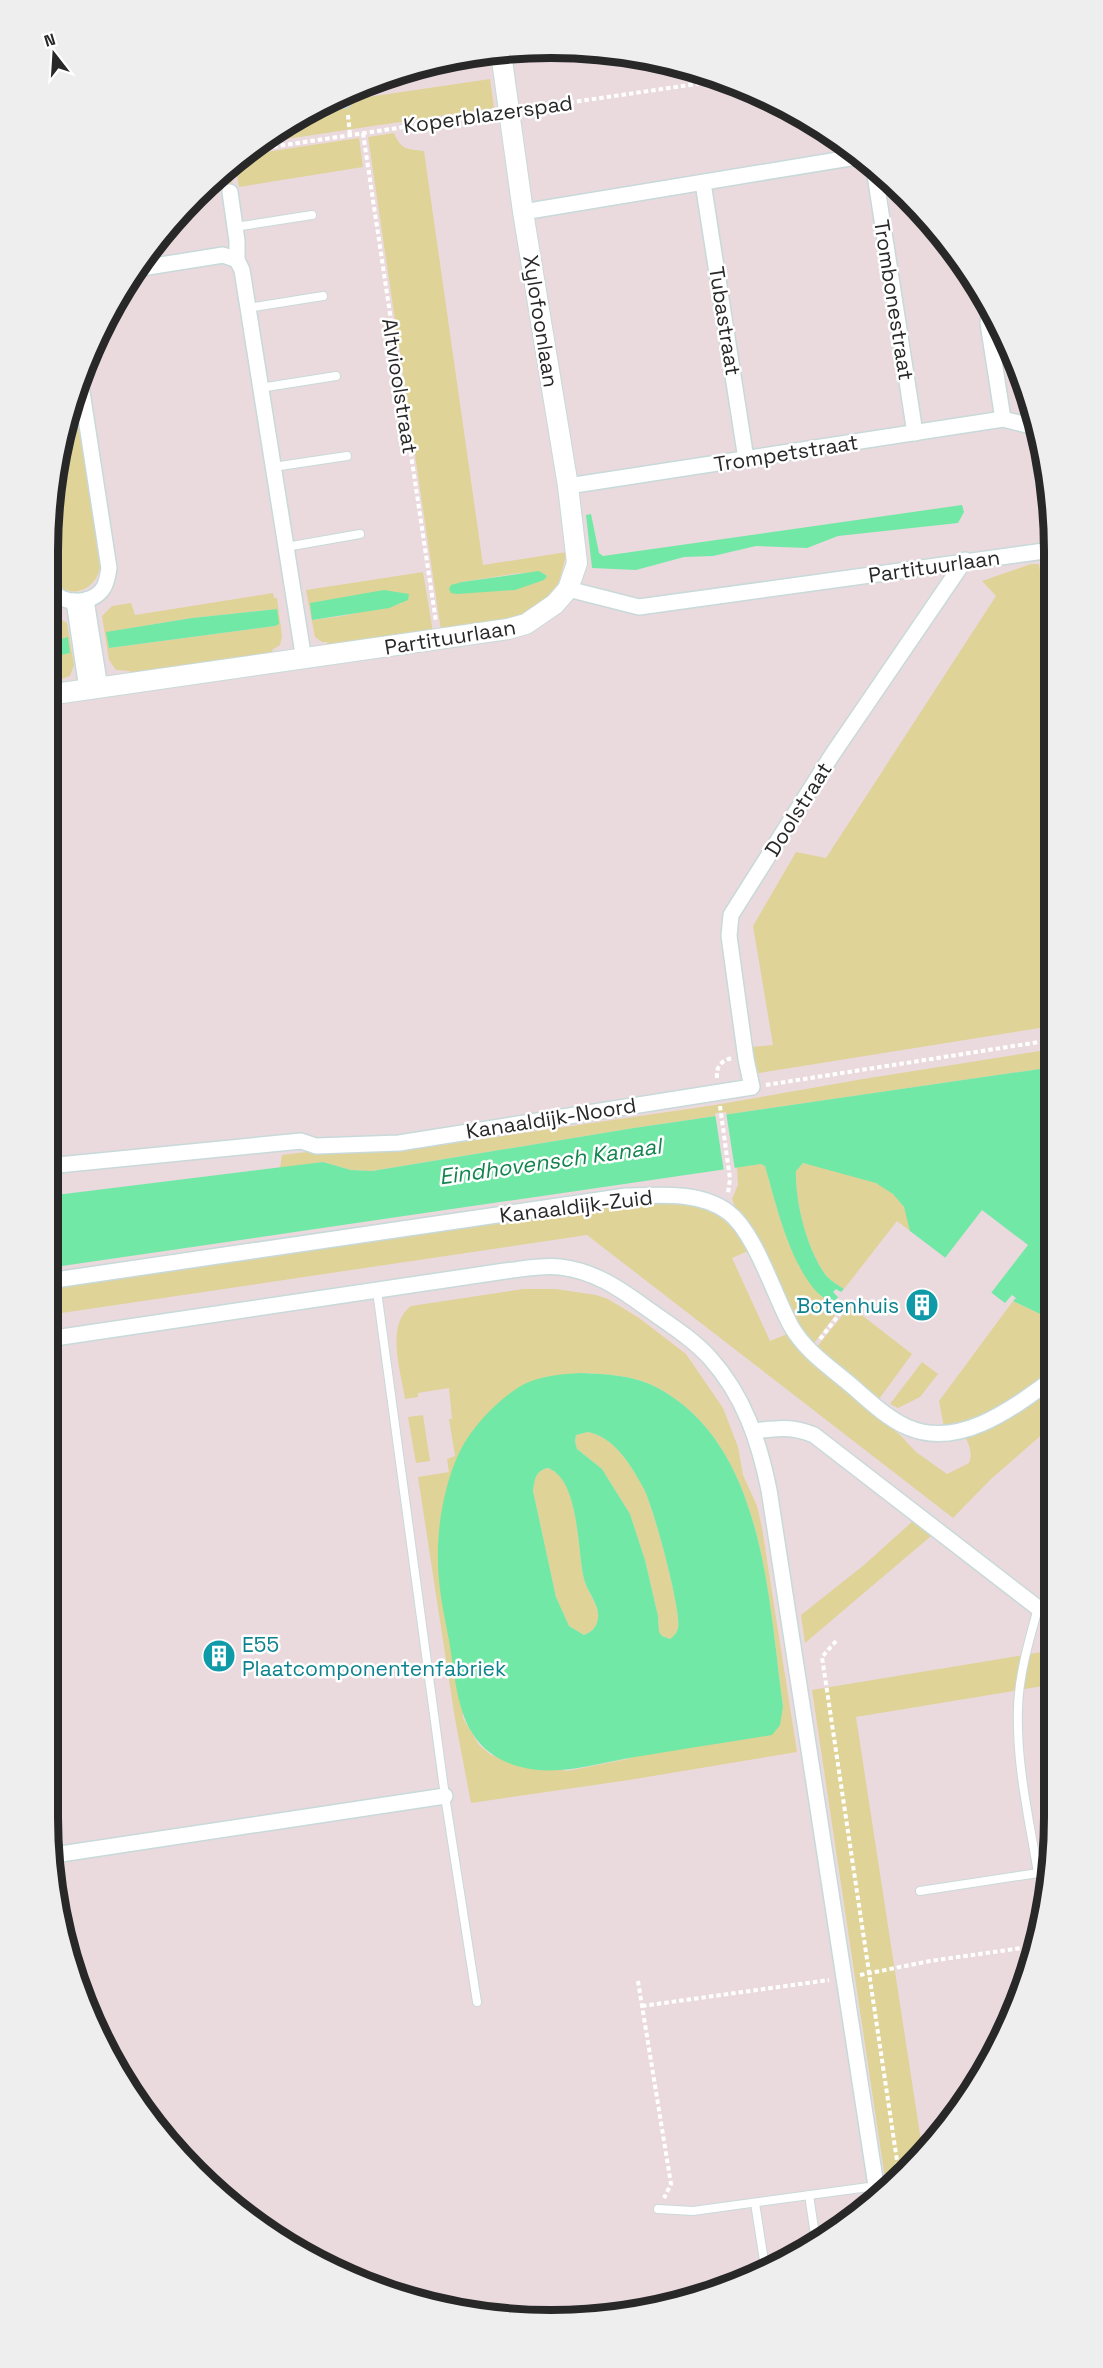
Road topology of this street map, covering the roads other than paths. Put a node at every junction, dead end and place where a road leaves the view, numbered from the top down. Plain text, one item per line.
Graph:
1 (502, 62) edge
2 (849, 158) edge
3 (876, 180) edge
4 (703, 183) junction
5 (230, 192) dead end
6 (523, 212) junction
7 (312, 215) dead end
8 (235, 227) junction
9 (237, 260) junction
10 (150, 267) edge
11 (323, 296) dead end
12 (248, 308) junction
13 (988, 323) edge
14 (336, 376) dead end
15 (260, 388) junction
16 (83, 399) edge
17 (1003, 419) junction
18 (1028, 425) edge
19 (915, 433) junction
20 (347, 456) dead end
21 (746, 459) junction
22 (273, 467) junction
23 (568, 486) junction
24 (360, 534) dead end
25 (286, 547) junction
26 (1044, 551) edge
27 (965, 560) junction
28 (568, 589) junction
29 (58, 596) edge
30 (80, 601) junction
31 (304, 660) junction
32 (94, 688) junction
33 (58, 693) edge
34 (752, 1087) joint
35 (58, 1165) edge
36 (58, 1280) edge
37 (377, 1291) junction
38 (58, 1338) edge
39 (1044, 1384) edge
40 (754, 1431) junction
41 (1038, 1608) junction
42 (1044, 1610) edge
43 (445, 1796) junction
44 (60, 1854) edge
45 (920, 1891) dead end
46 (477, 2002) dead end
47 (876, 2188) edge
48 (874, 2189) edge
49 (809, 2195) junction
50 (755, 2203) junction
51 (658, 2209) road end
52 (815, 2233) edge
53 (764, 2262) edge

1 - 6 street, Xylofoonlaan
2 - 4 street
3 - 19 street, Trombonestraat
4 - 6 street
4 - 21 street, Tubastraat
5 - 8 street
6 - 23 street, Xylofoonlaan
7 - 8 lane
8 - 9 street
9 - 10 street
9 - 12 street
11 - 12 lane
12 - 15 street
13 - 17 street
14 - 15 lane
15 - 22 street
16 - 30 street
17 - 18 street, Trompetstraat
17 - 19 street, Trompetstraat
19 - 21 street, Trompetstraat
20 - 22 lane
21 - 23 street, Trompetstraat
22 - 25 street
23 - 28 street, Xylofoonlaan
24 - 25 lane
25 - 31 street
26 - 27 street, Partituurlaan
27 - 28 street, Partituurlaan
27 - 34 street, Doolstraat
28 - 31 street, Partituurlaan
29 - 30 street
30 - 32 street
31 - 32 street, Partituurlaan
32 - 33 street, Partituurlaan
34 - 35 street, Kanaaldijk-Noord
36 - 39 street, Kanaaldijk-Zuid
37 - 38 street
37 - 40 street
37 - 43 lane
40 - 41 street
40 - 47 street
41 - 42 street
41 - 45 lane
43 - 44 street
43 - 46 lane
48 - 49 lane
49 - 50 lane
49 - 52 lane
50 - 51 lane
50 - 53 lane

